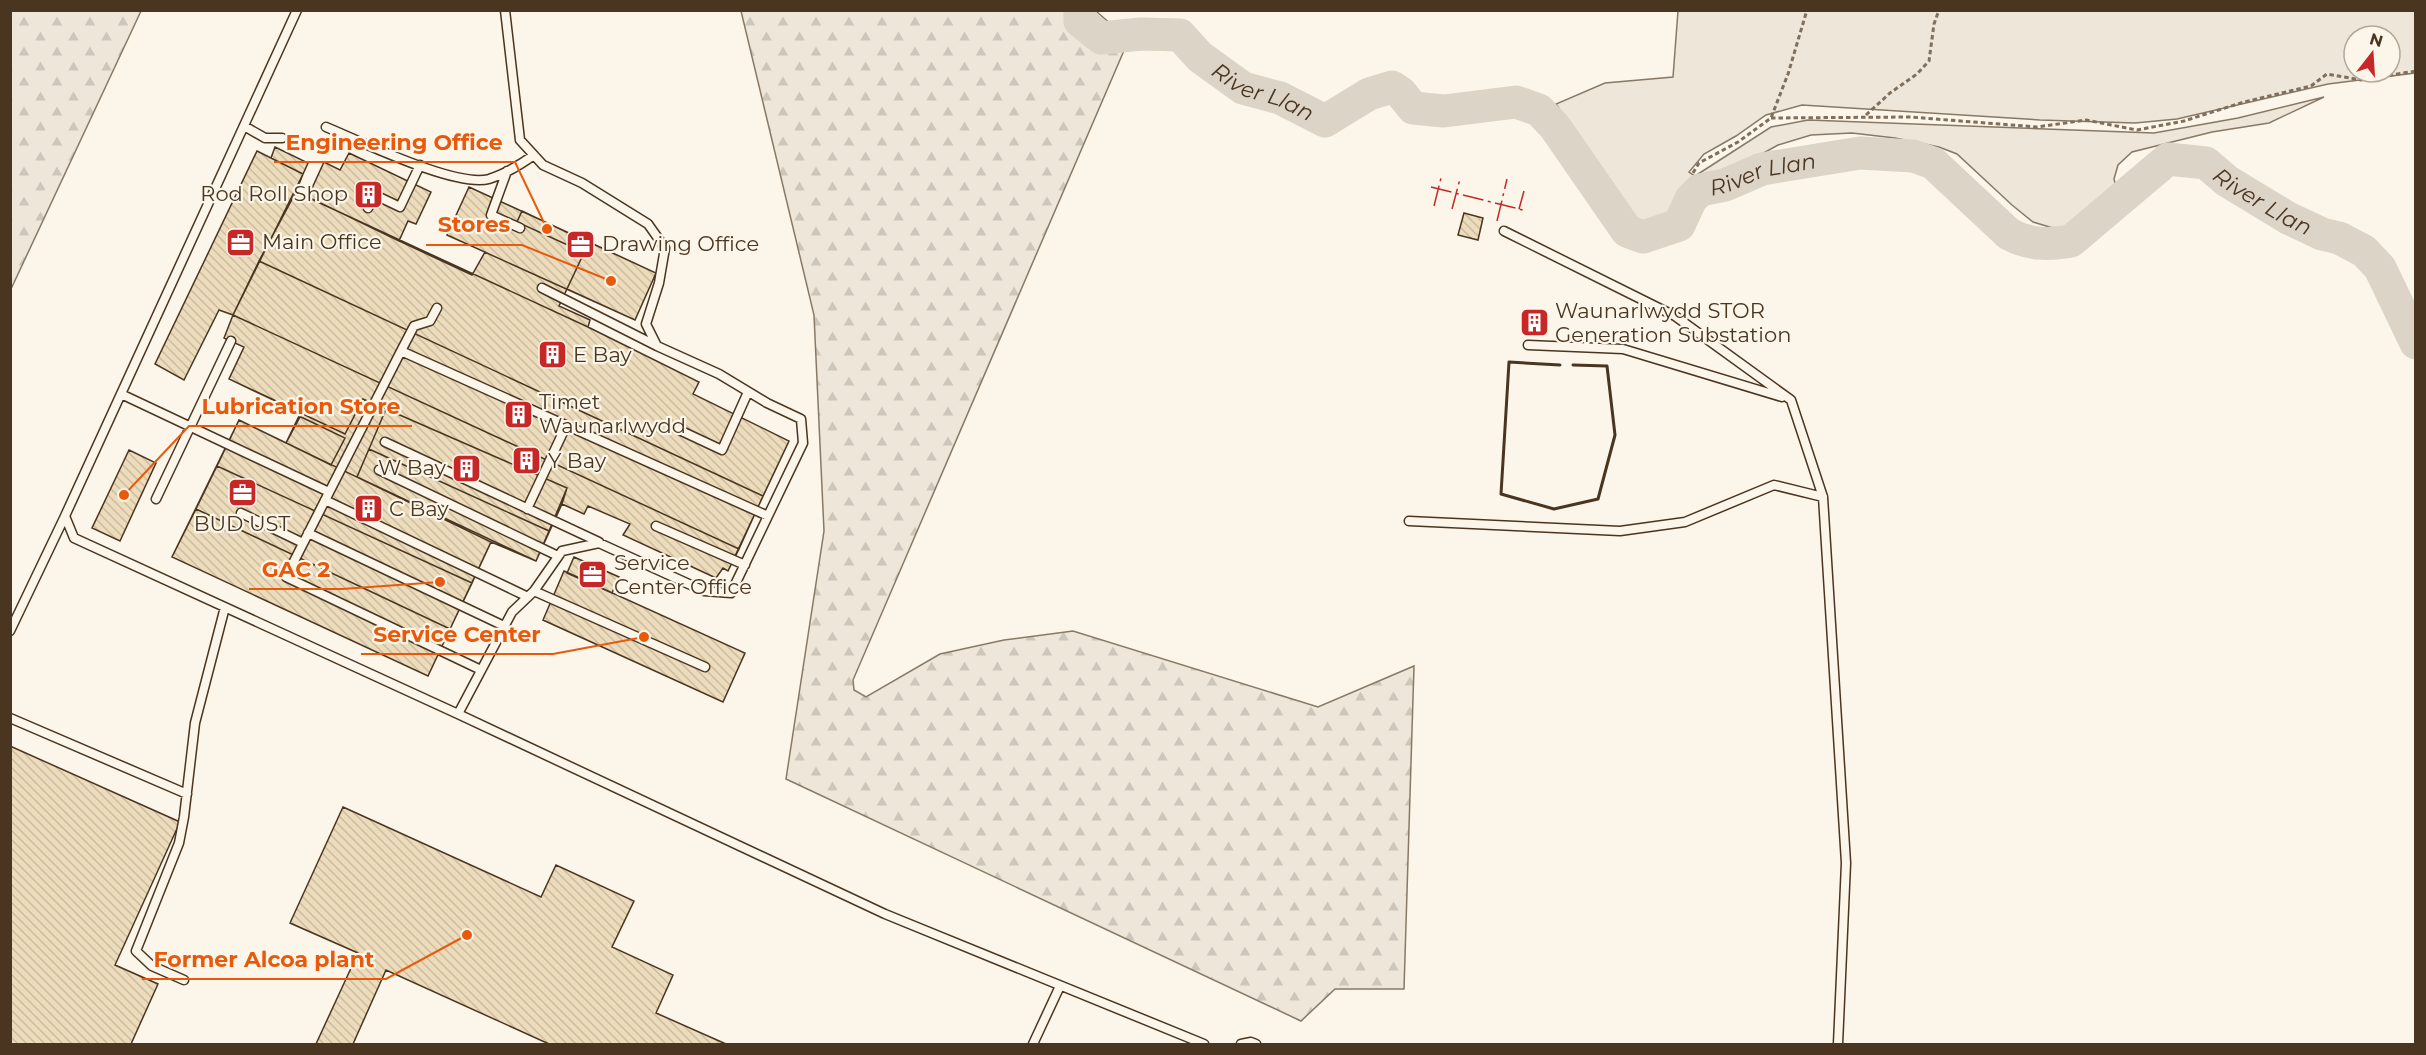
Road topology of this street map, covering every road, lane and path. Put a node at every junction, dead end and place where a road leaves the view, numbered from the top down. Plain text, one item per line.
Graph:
1 (297, 10) edge
2 (505, 10) edge
3 (1807, 10) edge
4 (1939, 10) edge
5 (2415, 71) edge
6 (1865, 117) junction
7 (1771, 118) junction
8 (244, 126) junction
9 (326, 127) dead end
10 (282, 138) dead end
11 (534, 155) junction
12 (420, 165) junction
13 (507, 171) junction
14 (1693, 173) dead end
15 (368, 208) dead end
16 (520, 228) dead end
17 (1504, 231) dead end
18 (542, 288) dead end
19 (437, 308) dead end
20 (231, 341) dead end
21 (1528, 345) dead end
22 (657, 346) junction
23 (401, 351) junction
24 (748, 392) junction
25 (121, 394) junction
26 (1791, 400) junction
27 (190, 426) junction
28 (566, 426) junction
29 (675, 428) dead end
30 (385, 442) dead end
31 (379, 470) dead end
32 (327, 496) junction
33 (1823, 497) junction
34 (156, 499) dead end
35 (527, 509) junction
36 (241, 513) dead end
37 (64, 516) junction
38 (768, 516) junction
39 (1409, 521) dead end
40 (656, 526) dead end
41 (308, 533) junction
42 (303, 543) junction
43 (599, 543) junction
44 (558, 556) junction
45 (745, 565) junction
46 (531, 594) junction
47 (225, 607) junction
48 (504, 626) junction
49 (10, 632) edge
50 (705, 668) dead end
51 (481, 670) junction
52 (458, 714) junction
53 (10, 718) edge
54 (187, 794) junction
55 (184, 980) dead end
56 (1060, 986) junction
57 (1034, 1044) edge
58 (1204, 1044) edge
59 (1241, 1044) edge
60 (1256, 1044) edge
61 (1838, 1044) edge

1 - 8 lane
2 - 11 lane
3 - 7 path
4 - 6 path
5 - 6 path
6 - 7 path
7 - 14 path
8 - 10 lane
8 - 25 lane
9 - 12 lane
11 - 13 lane
11 - 22 lane
12 - 13 lane
12 - 15 lane
13 - 16 lane
17 - 26 lane
18 - 22 lane
19 - 23 lane
20 - 27 lane
21 - 26 lane
22 - 24 lane
23 - 28 lane
23 - 32 lane
24 - 29 lane
24 - 38 lane
25 - 27 lane
25 - 37 lane
26 - 33 lane
27 - 32 lane
27 - 34 lane
28 - 35 lane
28 - 38 lane
30 - 35 lane
31 - 44 lane
32 - 41 lane
32 - 46 lane
33 - 39 lane
33 - 61 lane
35 - 43 lane
36 - 42 lane
37 - 47 lane
37 - 49 lane
38 - 45 lane
40 - 45 lane
41 - 42 lane
41 - 48 lane
42 - 51 lane
43 - 44 lane
43 - 45 lane
44 - 46 lane
46 - 48 lane
46 - 50 lane
47 - 52 lane
47 - 54 lane
48 - 51 lane
51 - 52 lane
52 - 56 lane
53 - 54 lane
54 - 55 lane
56 - 57 lane
56 - 58 lane
59 - 60 lane

